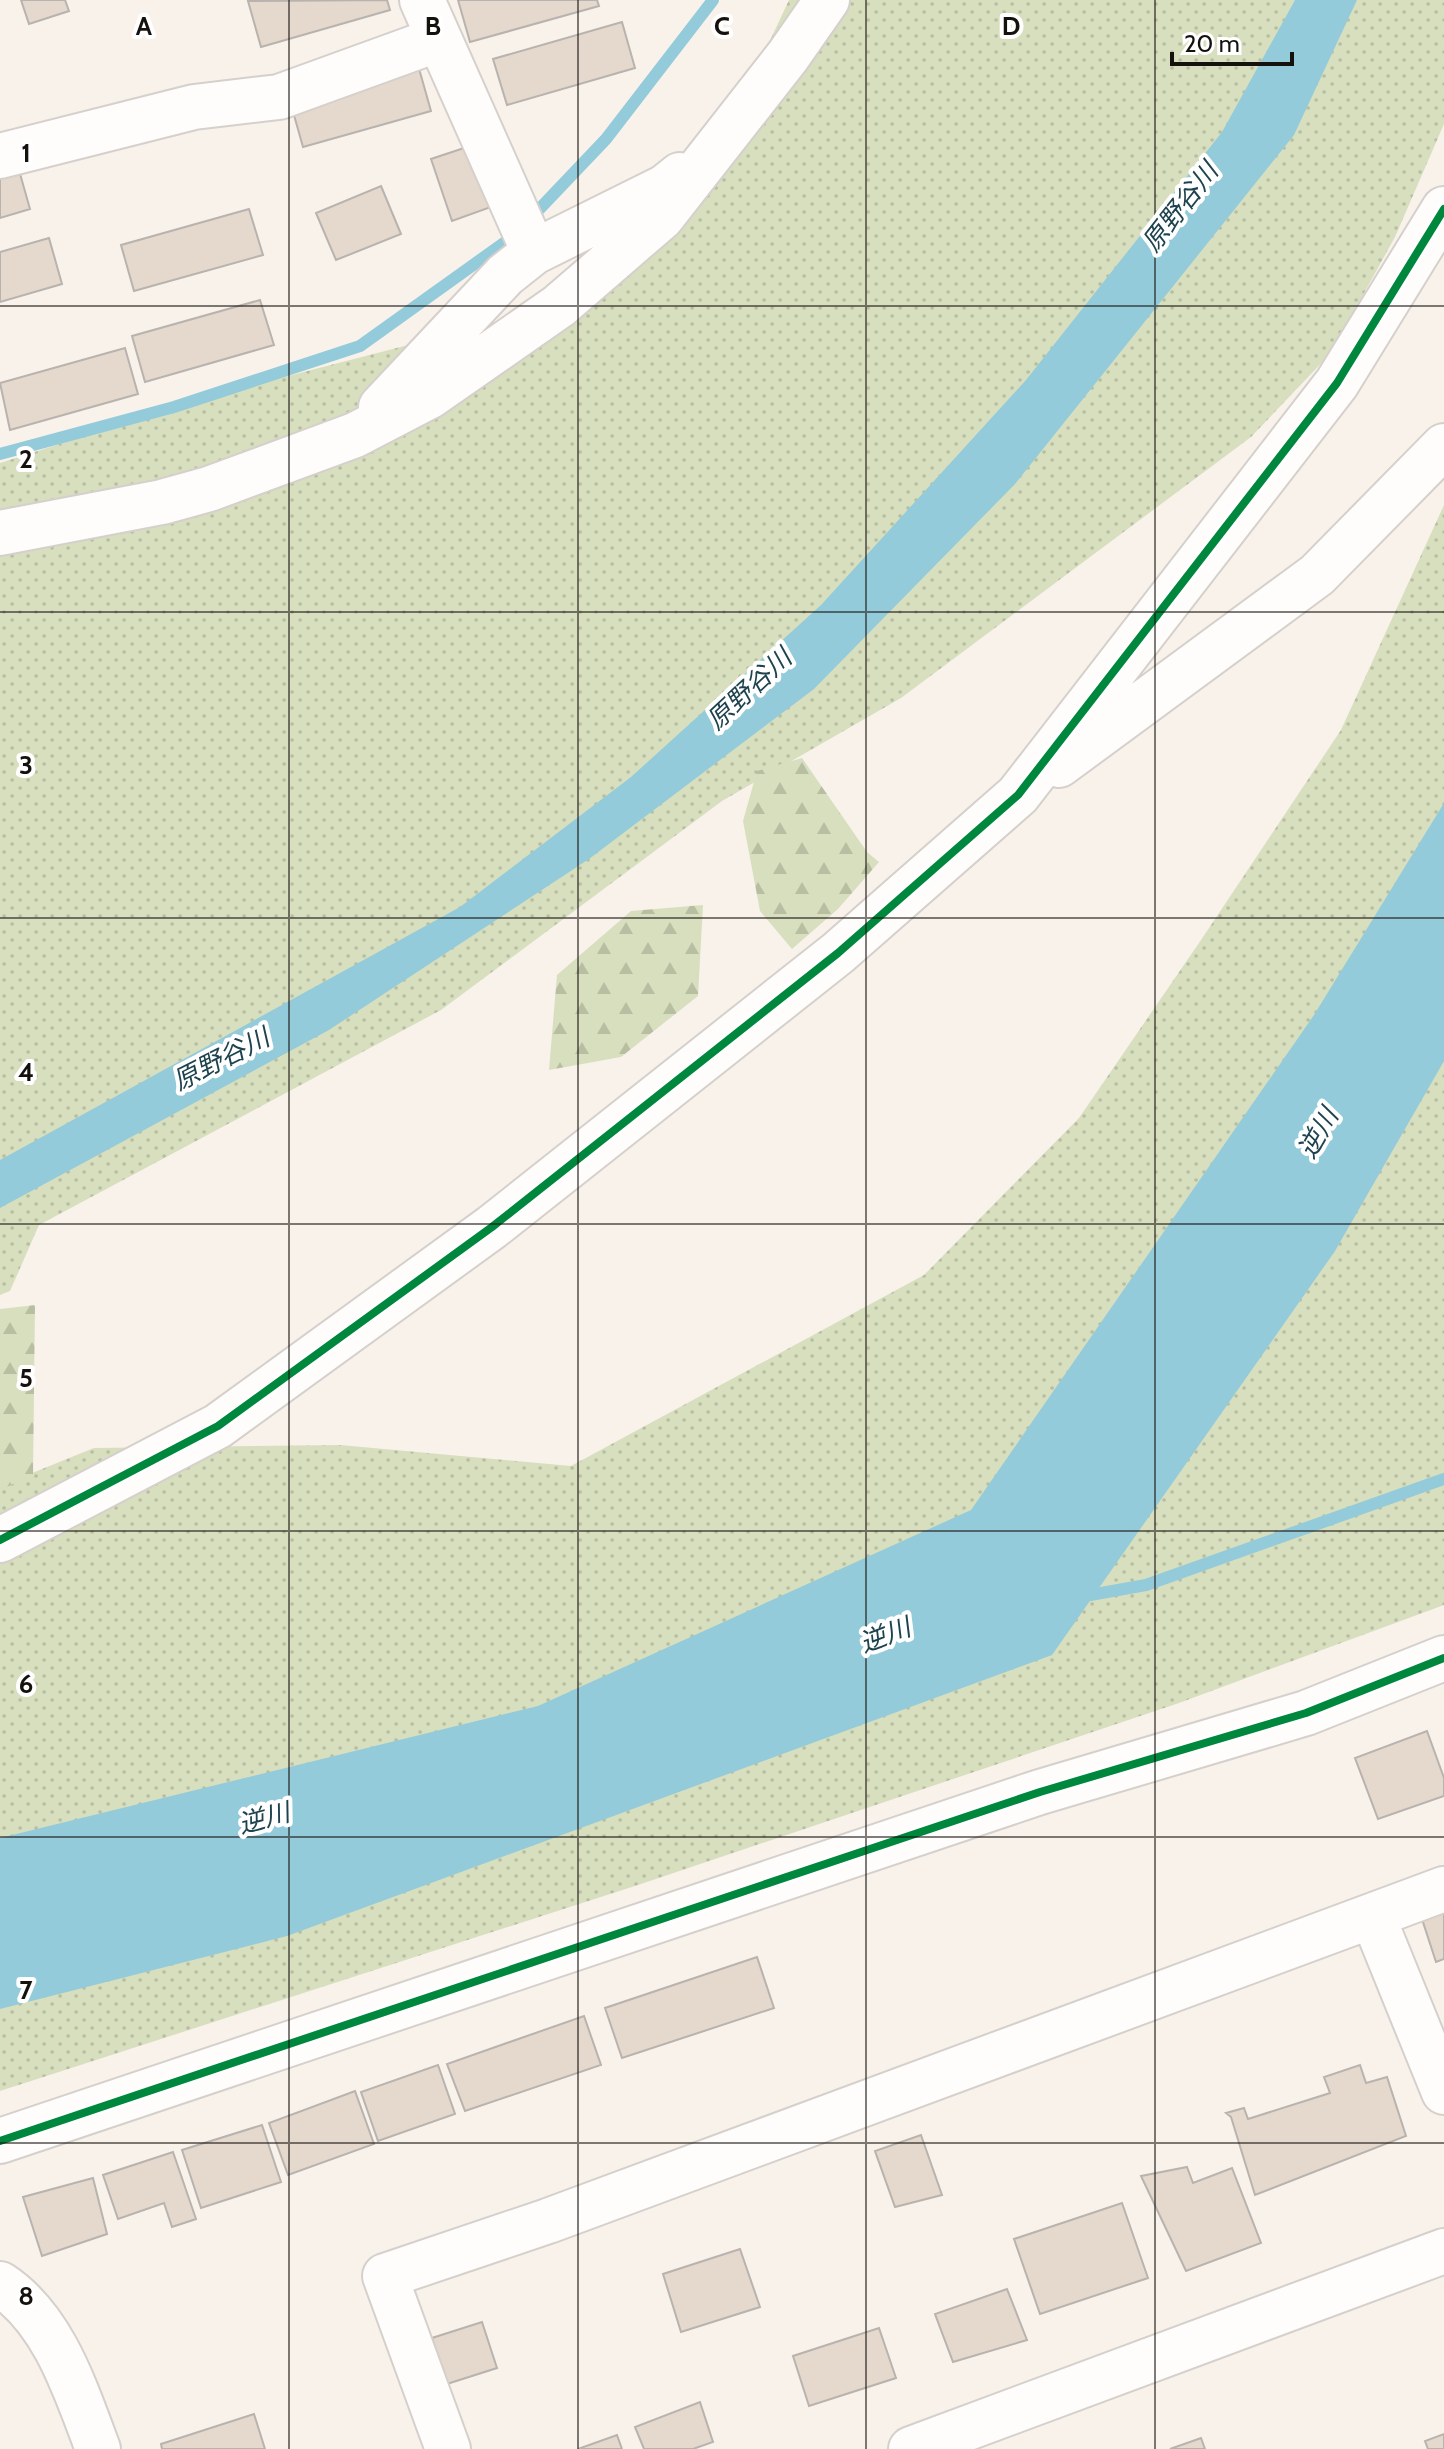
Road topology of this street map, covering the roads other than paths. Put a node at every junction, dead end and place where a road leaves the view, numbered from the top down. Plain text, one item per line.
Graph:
1 (800, 0) edge
2 (827, 0) edge
3 (431, 19) edge
4 (788, 56) junction
5 (719, 145) junction
6 (0, 156) edge
7 (1444, 209) edge
8 (534, 252) junction
9 (355, 435) junction
10 (1444, 446) edge
11 (162, 502) junction
12 (0, 503) edge
13 (0, 533) edge
14 (1018, 795) junction
15 (0, 1540) edge
16 (1444, 1658) edge
17 (1444, 1889) edge
18 (1373, 1917) junction
19 (1444, 2092) edge
20 (0, 2141) edge
21 (1444, 2251) edge
22 (0, 2284) edge
23 (98, 2449) edge
24 (448, 2449) edge
25 (911, 2449) edge

1 - 4 street
2 - 4 street
3 - 6 street
3 - 8 street
4 - 5 street
5 - 8 street
5 - 9 street
7 - 14 street
8 - 9 street
9 - 11 street
10 - 14 street
11 - 12 street
11 - 13 street
14 - 15 street
16 - 20 street
17 - 18 street
18 - 19 street
18 - 24 street
21 - 25 street
22 - 23 street

